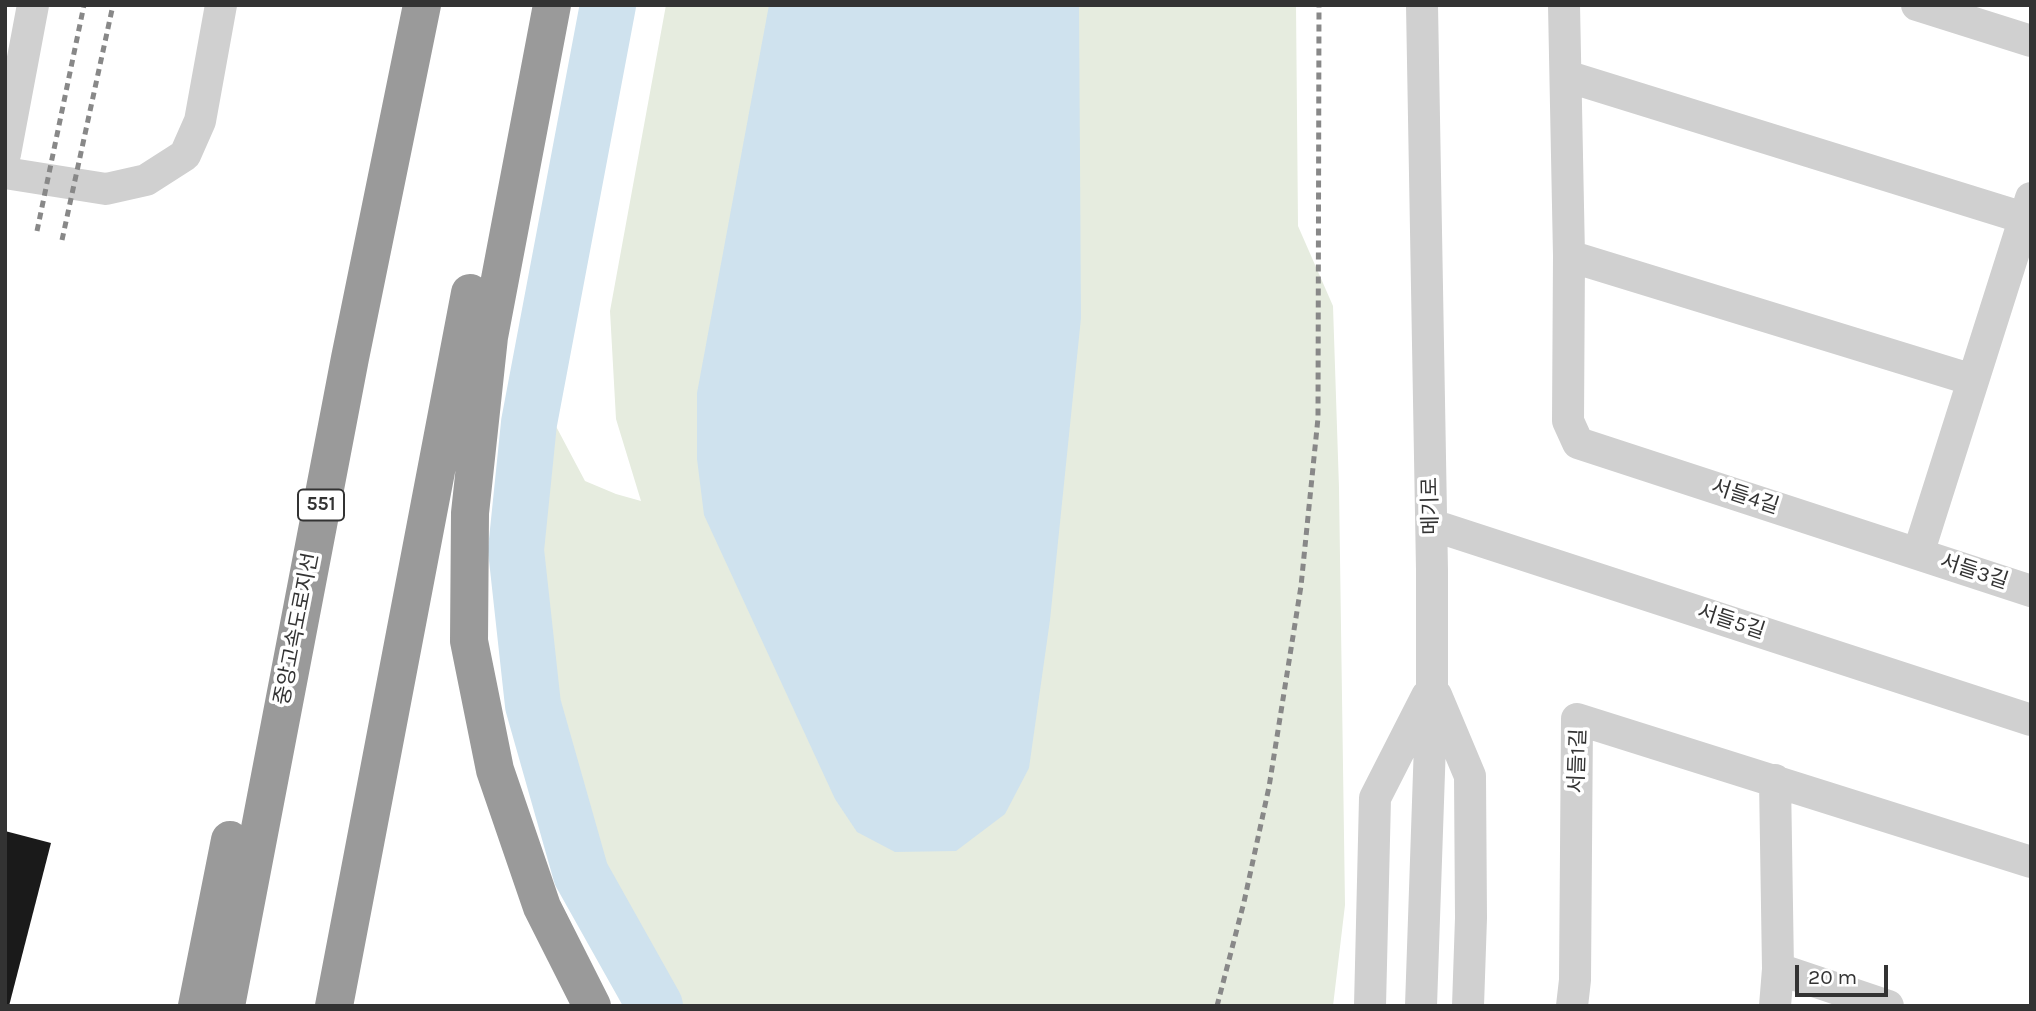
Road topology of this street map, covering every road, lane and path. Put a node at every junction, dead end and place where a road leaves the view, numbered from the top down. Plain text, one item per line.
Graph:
1 (33, 5) edge
2 (221, 5) edge
3 (422, 5) edge
4 (526, 5) edge
5 (552, 5) edge
6 (1422, 5) edge
7 (1564, 5) edge
8 (1917, 5) edge
9 (2031, 41) edge
10 (1566, 76) junction
11 (5, 154) edge
12 (5, 173) edge
13 (2028, 208) edge
14 (1569, 256) junction
15 (1973, 380) junction
16 (1432, 525) junction
17 (1918, 554) junction
18 (2031, 591) edge
19 (288, 675) junction
20 (1432, 685) junction
21 (2031, 720) edge
22 (1774, 780) junction
23 (2031, 862) edge
24 (1777, 969) junction
25 (197, 1006) edge
26 (226, 1006) edge
27 (334, 1006) edge
28 (592, 1006) edge
29 (1370, 1006) edge
30 (1421, 1006) edge
31 (1468, 1006) edge
32 (1572, 1006) edge
33 (1775, 1006) edge
34 (1888, 1006) edge

1 - 11 street
2 - 12 street
3 - 19 highway, 중앙고속도로지선 / 551
4 - 27 highway
5 - 28 highway
6 - 16 street, 메기로
7 - 10 street, 서들4길
8 - 9 street
10 - 13 street
10 - 14 street, 서들4길
13 - 15 street
14 - 15 street
14 - 17 street, 서들4길
15 - 17 street
16 - 20 street, 메기로
16 - 21 street, 서들5길
17 - 18 street, 서들3길
19 - 25 highway
19 - 26 highway, 중앙고속도로지선 / 551
20 - 29 street
20 - 30 street, 메기로
20 - 31 street
22 - 23 street, 서들1길
22 - 24 street
22 - 32 street, 서들1길
24 - 33 street
24 - 34 street

